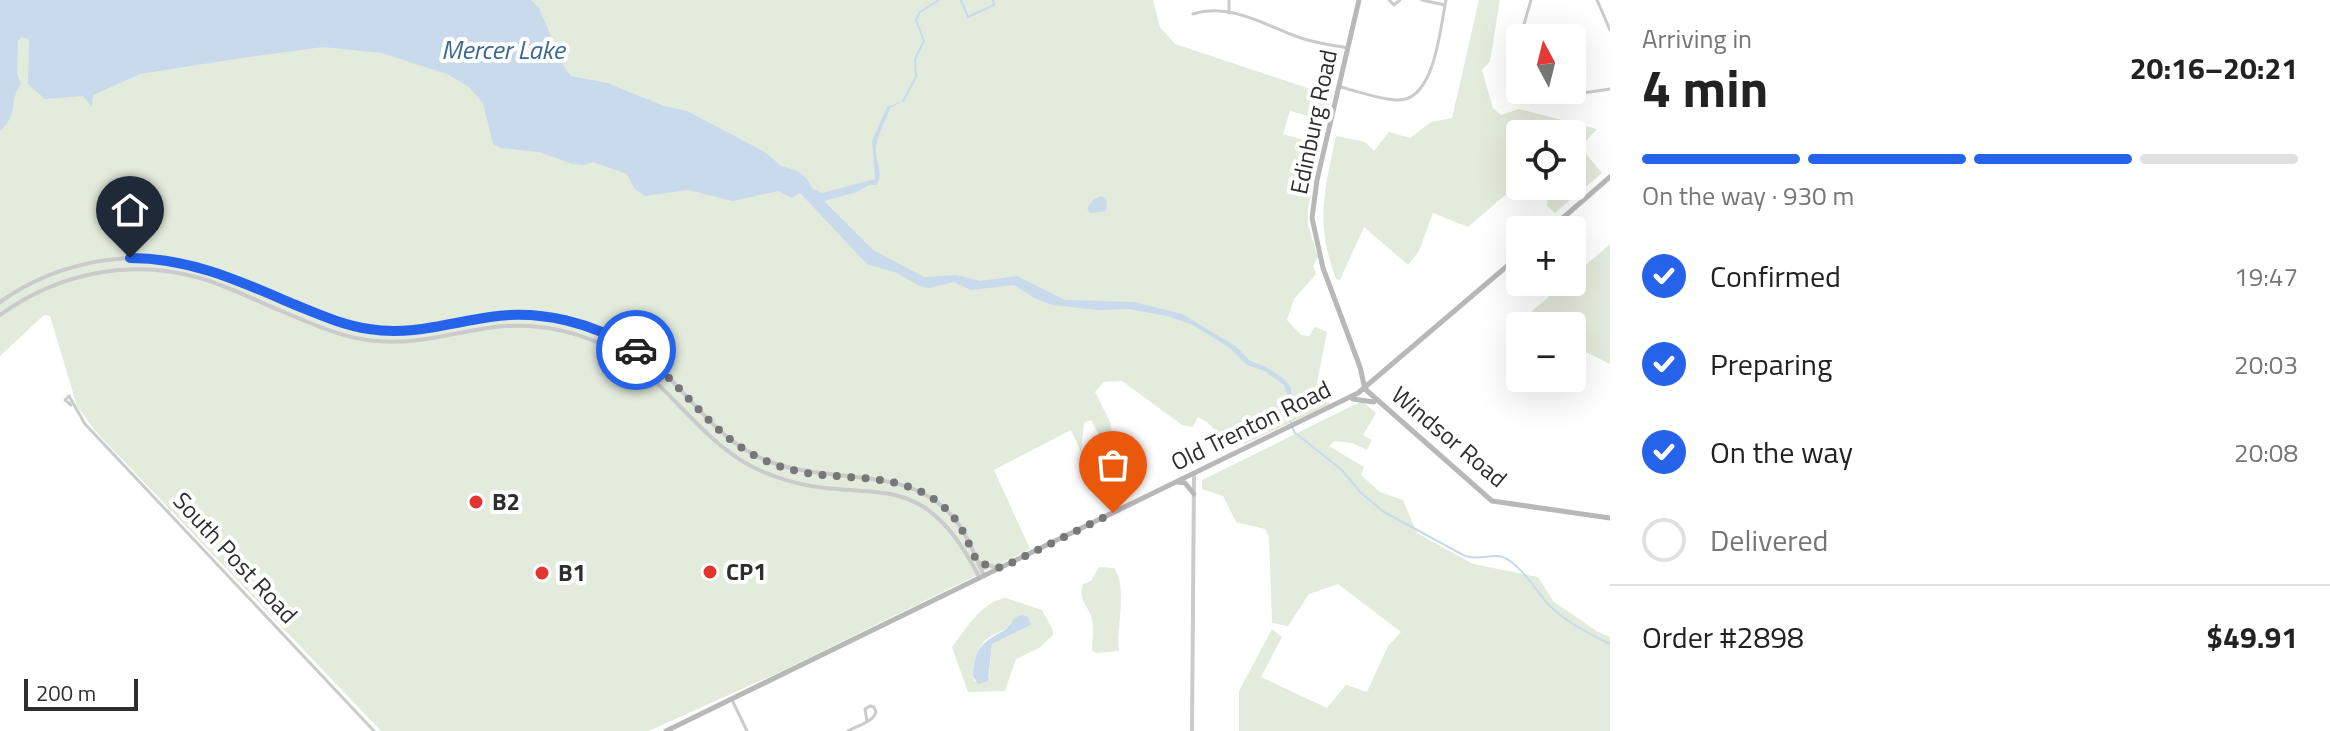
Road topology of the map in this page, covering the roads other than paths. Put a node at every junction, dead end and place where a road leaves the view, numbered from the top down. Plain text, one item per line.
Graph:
1 (1229, 0) edge
2 (1359, 0) edge
3 (1389, 0) edge
4 (1400, 0) edge
5 (1422, 0) edge
6 (1531, 0) edge
7 (1597, 0) edge
8 (1446, 2) edge
9 (1229, 13) junction
10 (1193, 14) dead end
11 (1524, 24) edge
12 (1610, 30) edge
13 (1348, 48) junction
14 (1340, 87) junction
15 (1610, 89) edge
16 (1586, 93) edge
17 (1610, 177) edge
18 (1565, 216) edge
19 (1506, 267) edge
20 (0, 302) edge
21 (304, 308) junction
22 (0, 315) edge
23 (300, 319) junction
24 (459, 322) junction
25 (462, 333) junction
26 (1365, 389) junction
27 (1344, 401) junction
28 (73, 406) dead end
29 (1382, 406) junction
30 (1194, 474) junction
31 (873, 479) junction
32 (1177, 482) junction
33 (872, 490) junction
34 (1194, 494) junction
35 (1610, 518) edge
36 (976, 564) junction
37 (1001, 568) junction
38 (982, 577) junction
39 (966, 585) junction
40 (732, 700) junction
41 (867, 721) dead end
42 (374, 731) edge
43 (666, 731) edge
44 (747, 731) edge
45 (848, 731) edge
46 (1192, 731) edge

1 - 9 street
2 - 13 main road, Edinburg Road
3 - 4 street
5 - 8 street
6 - 11 street
7 - 12 street
8 - 14 street
9 - 10 street
9 - 13 street
13 - 14 main road, Edinburg Road
14 - 26 main road, Edinburg Road
15 - 16 street
17 - 18 main road
19 - 26 main road, Old Trenton Road
20 - 21 street
21 - 23 street
21 - 24 street
22 - 23 street
23 - 25 street
24 - 25 street
24 - 31 street
25 - 33 street
26 - 27 main road, Old Trenton Road
26 - 29 main road, Windsor Road
27 - 29 main road
27 - 30 main road, Old Trenton Road
28 - 42 street, South Post Road
29 - 35 main road, Windsor Road
30 - 32 main road, Old Trenton Road
30 - 34 street
31 - 33 street
31 - 36 street
32 - 34 main road
32 - 37 main road, Old Trenton Road
33 - 36 street
34 - 46 street
36 - 37 street
36 - 38 street
36 - 39 street
37 - 38 main road, Old Trenton Road
38 - 39 main road, Old Trenton Road
39 - 40 main road, Old Trenton Road
40 - 43 main road, Old Trenton Road
40 - 44 street
41 - 45 street

